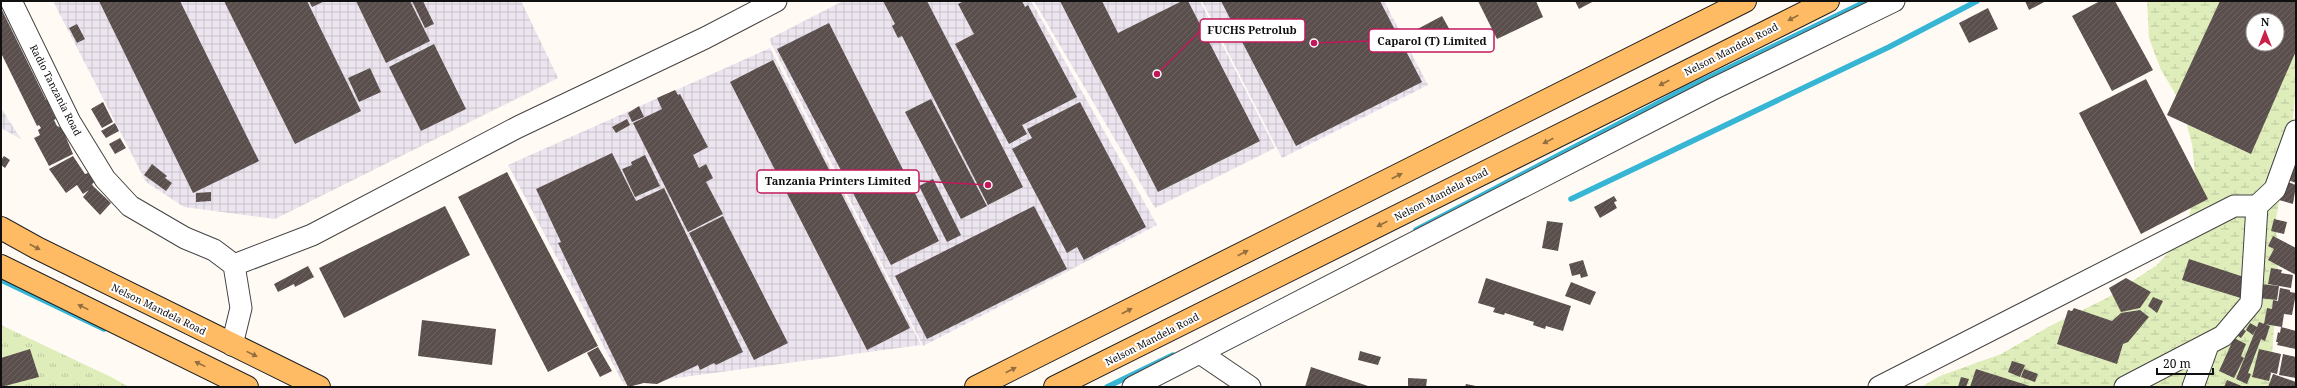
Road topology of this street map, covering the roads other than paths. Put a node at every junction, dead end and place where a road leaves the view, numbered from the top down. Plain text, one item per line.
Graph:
1 (11, 1) edge
2 (776, 1) edge
3 (1745, 1) edge
4 (1828, 1) edge
5 (1894, 1) edge
6 (2296, 131) edge
7 (2257, 206) junction
8 (1, 228) edge
9 (234, 265) junction
10 (1, 266) edge
11 (232, 345) junction
12 (2208, 345) junction
13 (1200, 353) junction
14 (248, 387) edge
15 (319, 387) edge
16 (976, 387) edge
17 (1055, 387) edge
18 (1133, 387) edge
19 (1250, 387) edge
20 (1880, 387) edge
21 (2125, 387) edge
22 (2193, 387) edge

1 - 9 street, Radio Tanzania Road
2 - 9 street
16 -> 3 main road
4 -> 17 main road, Nelson Mandela Road
5 - 13 street
6 - 7 street
7 - 12 street
7 - 20 street
8 -> 11 main road, Nelson Mandela Road
9 - 11 street
14 -> 10 main road
11 -> 15 main road, Nelson Mandela Road
12 - 21 street
12 - 22 street
13 - 18 street
13 - 19 street

